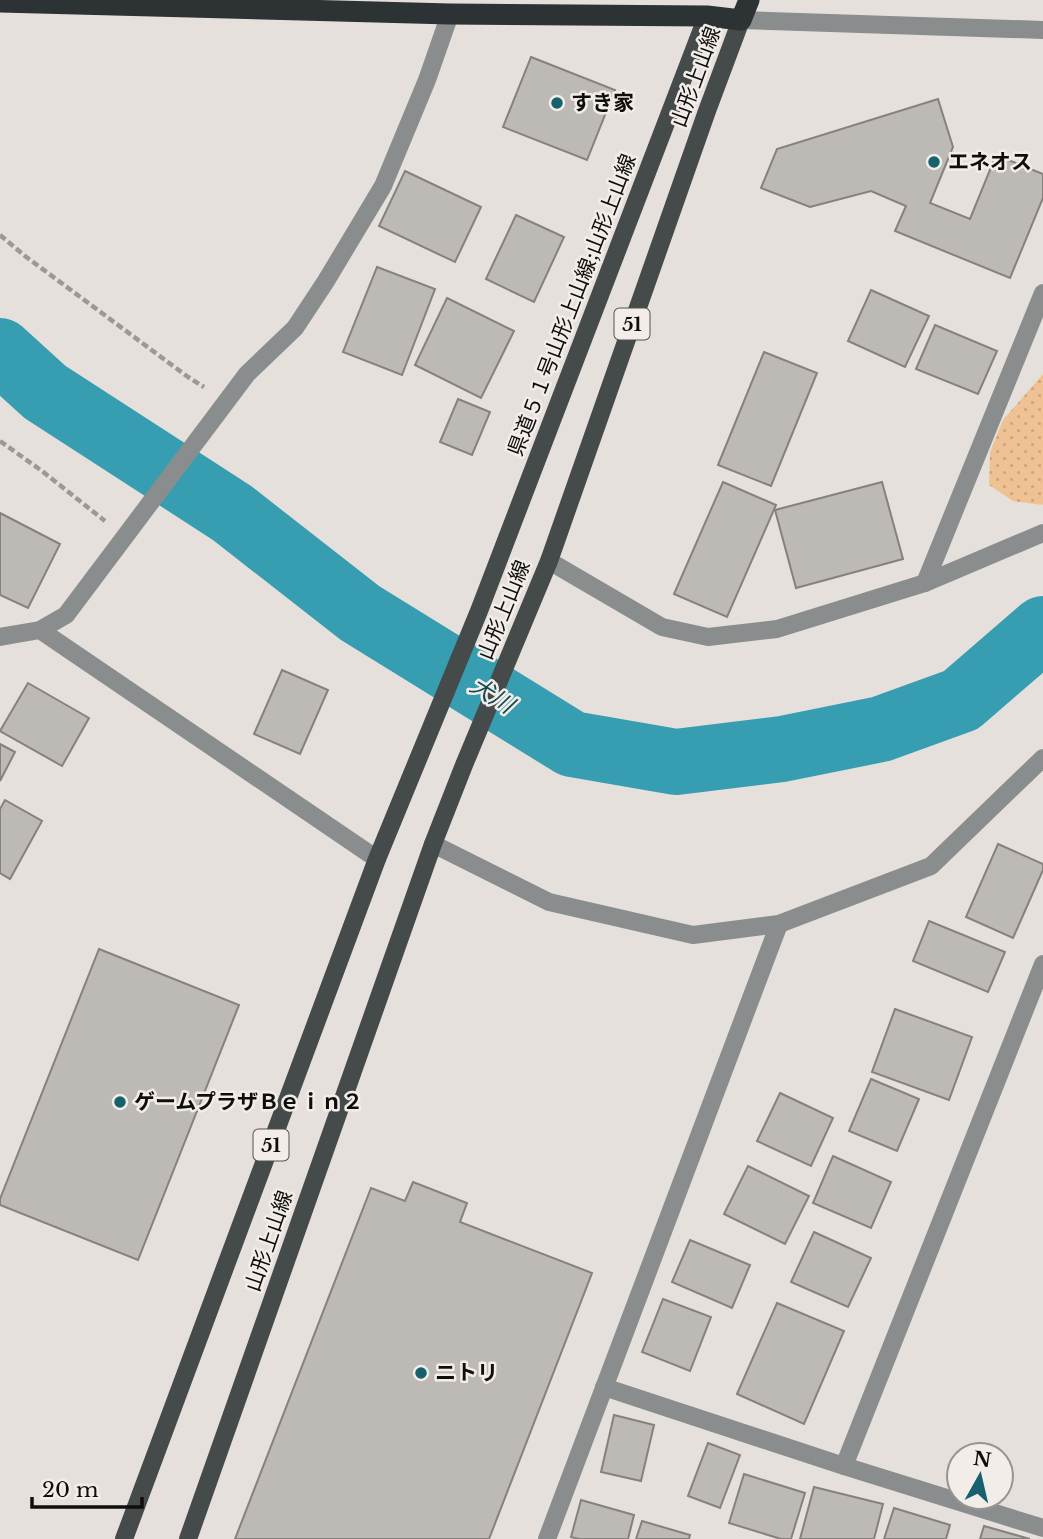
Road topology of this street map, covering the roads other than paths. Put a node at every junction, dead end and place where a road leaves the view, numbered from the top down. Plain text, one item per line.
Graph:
1 (0, 2) edge
2 (325, 5) edge
3 (710, 8) edge
4 (745, 10) edge
5 (450, 14) junction
6 (1043, 30) edge
7 (1043, 293) edge
8 (1043, 533) edge
9 (549, 561) junction
10 (925, 583) junction
11 (479, 611) joint
12 (40, 629) junction
13 (0, 637) edge
14 (1043, 758) edge
15 (433, 844) junction
16 (377, 859) junction
17 (779, 924) junction
18 (1043, 964) edge
19 (604, 1387) junction
20 (844, 1466) junction
21 (1043, 1528) edge
22 (124, 1539) edge
23 (188, 1539) edge
24 (547, 1539) edge

1 - 2 highway
2 - 5 highway
3 - 4 highway
3 - 5 highway
3 - 11 main road, 県道５１号山形上山線;山形上山線 / 51
4 - 6 street, 山形上山線
4 - 9 main road, 山形上山線 / 51
5 - 12 street
7 - 10 street
8 - 10 street
9 - 10 street
9 - 15 main road, 山形上山線 / 51
11 - 16 main road, 山形上山線 / 51
12 - 13 street
12 - 16 street
14 - 17 street
15 - 17 street
15 - 23 main road, 山形上山線 / 51
16 - 22 main road, 山形上山線 / 51
17 - 19 street
18 - 20 street
19 - 20 street
19 - 24 street
20 - 21 street

